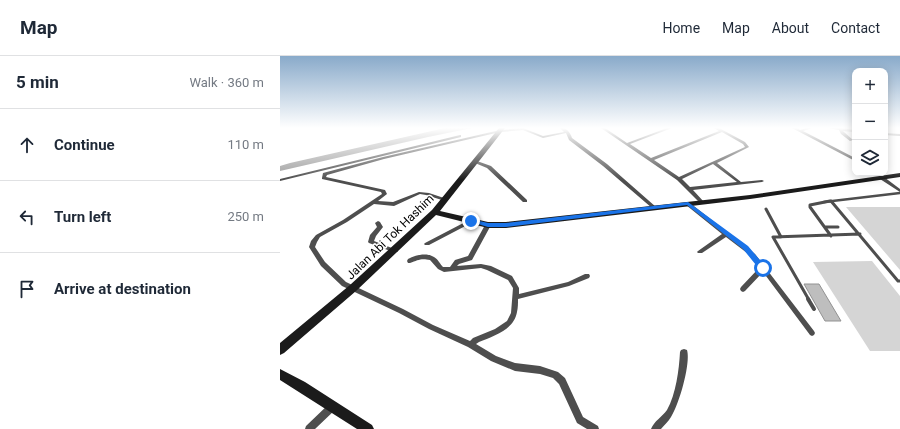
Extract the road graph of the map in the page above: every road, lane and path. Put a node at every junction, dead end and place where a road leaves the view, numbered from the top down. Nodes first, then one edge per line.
1 (416, 145) edge
2 (434, 145) edge
3 (488, 145) edge
4 (579, 145) edge
5 (630, 145) edge
6 (687, 145) edge
7 (746, 145) edge
8 (827, 145) edge
9 (852, 158) edge
10 (651, 160) junction
11 (476, 162) junction
12 (714, 163) junction
13 (900, 175) edge
14 (883, 176) edge
15 (888, 176) edge
16 (280, 180) edge
17 (679, 180) junction
18 (762, 181) dead end
19 (739, 182) junction
20 (688, 189) junction
21 (900, 192) edge
22 (445, 200) junction
23 (525, 201) dead end
24 (831, 201) junction
25 (374, 202) junction
26 (702, 202) junction
27 (688, 204) junction
28 (654, 207) junction
29 (766, 209) dead end
30 (435, 212) junction
31 (471, 221) junction
32 (378, 223) dead end
33 (488, 225) junction
34 (825, 227) junction
35 (838, 227) dead end
36 (726, 234) junction
37 (860, 234) junction
38 (781, 236) junction
39 (831, 236) junction
40 (427, 244) dead end
41 (395, 251) junction
42 (700, 252) dead end
43 (410, 261) dead end
44 (763, 268) junction
45 (452, 269) junction
46 (587, 276) dead end
47 (899, 282) edge
48 (354, 288) junction
49 (743, 289) dead end
50 (516, 297) junction
51 (814, 309) dead end
52 (812, 333) dead end
53 (472, 345) junction
54 (280, 350) edge
55 (684, 352) dead end
56 (280, 374) edge
57 (333, 406) junction
58 (309, 429) edge
59 (368, 429) edge
60 (594, 429) edge
61 (655, 429) edge

1 - 16 street
2 - 25 street
3 - 11 street, Jalan Abi Tok Hashim
4 - 28 street
5 - 10 street
6 - 10 street
7 - 12 street
8 - 9 street
10 - 17 street
11 - 22 street, Jalan Abi Tok Hashim
11 - 23 street
12 - 17 street
12 - 19 street
13 - 15 street
14 - 21 street
14 - 26 street
17 - 20 street
18 - 19 street
19 - 20 street
20 - 26 street
21 - 24 lane
22 - 25 street
22 - 30 street, Jalan Abi Tok Hashim
24 - 34 lane
24 - 37 lane
25 - 48 street
26 - 27 street
27 - 28 street
27 - 36 street
28 - 33 street
29 - 38 lane
30 - 31 street
30 - 41 street, Jalan Abi Tok Hashim
31 - 33 street
31 - 40 street
32 - 41 street
33 - 45 street
34 - 35 lane
34 - 39 lane
36 - 42 street
36 - 44 street
37 - 39 lane
37 - 47 lane
38 - 39 lane
38 - 51 lane
41 - 48 street, Jalan Abi Tok Hashim
43 - 45 street
44 - 49 street
44 - 52 street
45 - 50 street
46 - 50 street
48 - 53 street
48 - 54 street, Jalan Abi Tok Hashim
50 - 53 street
53 - 60 street
55 - 61 street
56 - 57 street
57 - 58 street
57 - 59 street

